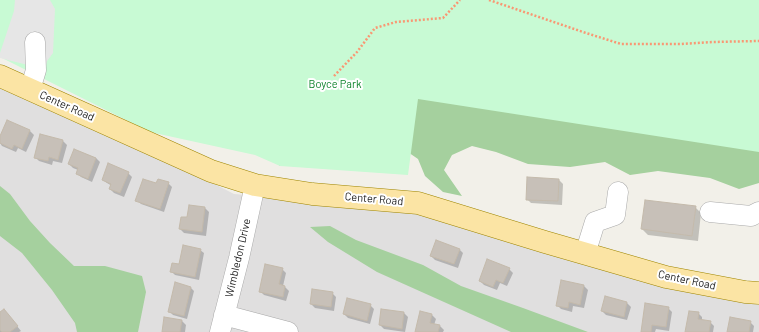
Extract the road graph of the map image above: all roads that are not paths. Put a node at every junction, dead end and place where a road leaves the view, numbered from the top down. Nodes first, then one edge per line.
1 (35, 42) dead end
2 (0, 76) edge
3 (30, 90) junction
4 (255, 185) junction
5 (618, 192) dead end
6 (710, 212) dead end
7 (759, 212) edge
8 (585, 254) junction
9 (759, 293) edge
10 (222, 324) edge
11 (288, 332) edge

1 - 3 street
2 - 3 main road, Center Road
3 - 4 main road, Center Road
4 - 8 main road, Center Road
4 - 10 street, Wimbledon Drive
5 - 8 street
6 - 7 street
8 - 9 main road, Center Road
10 - 11 street

